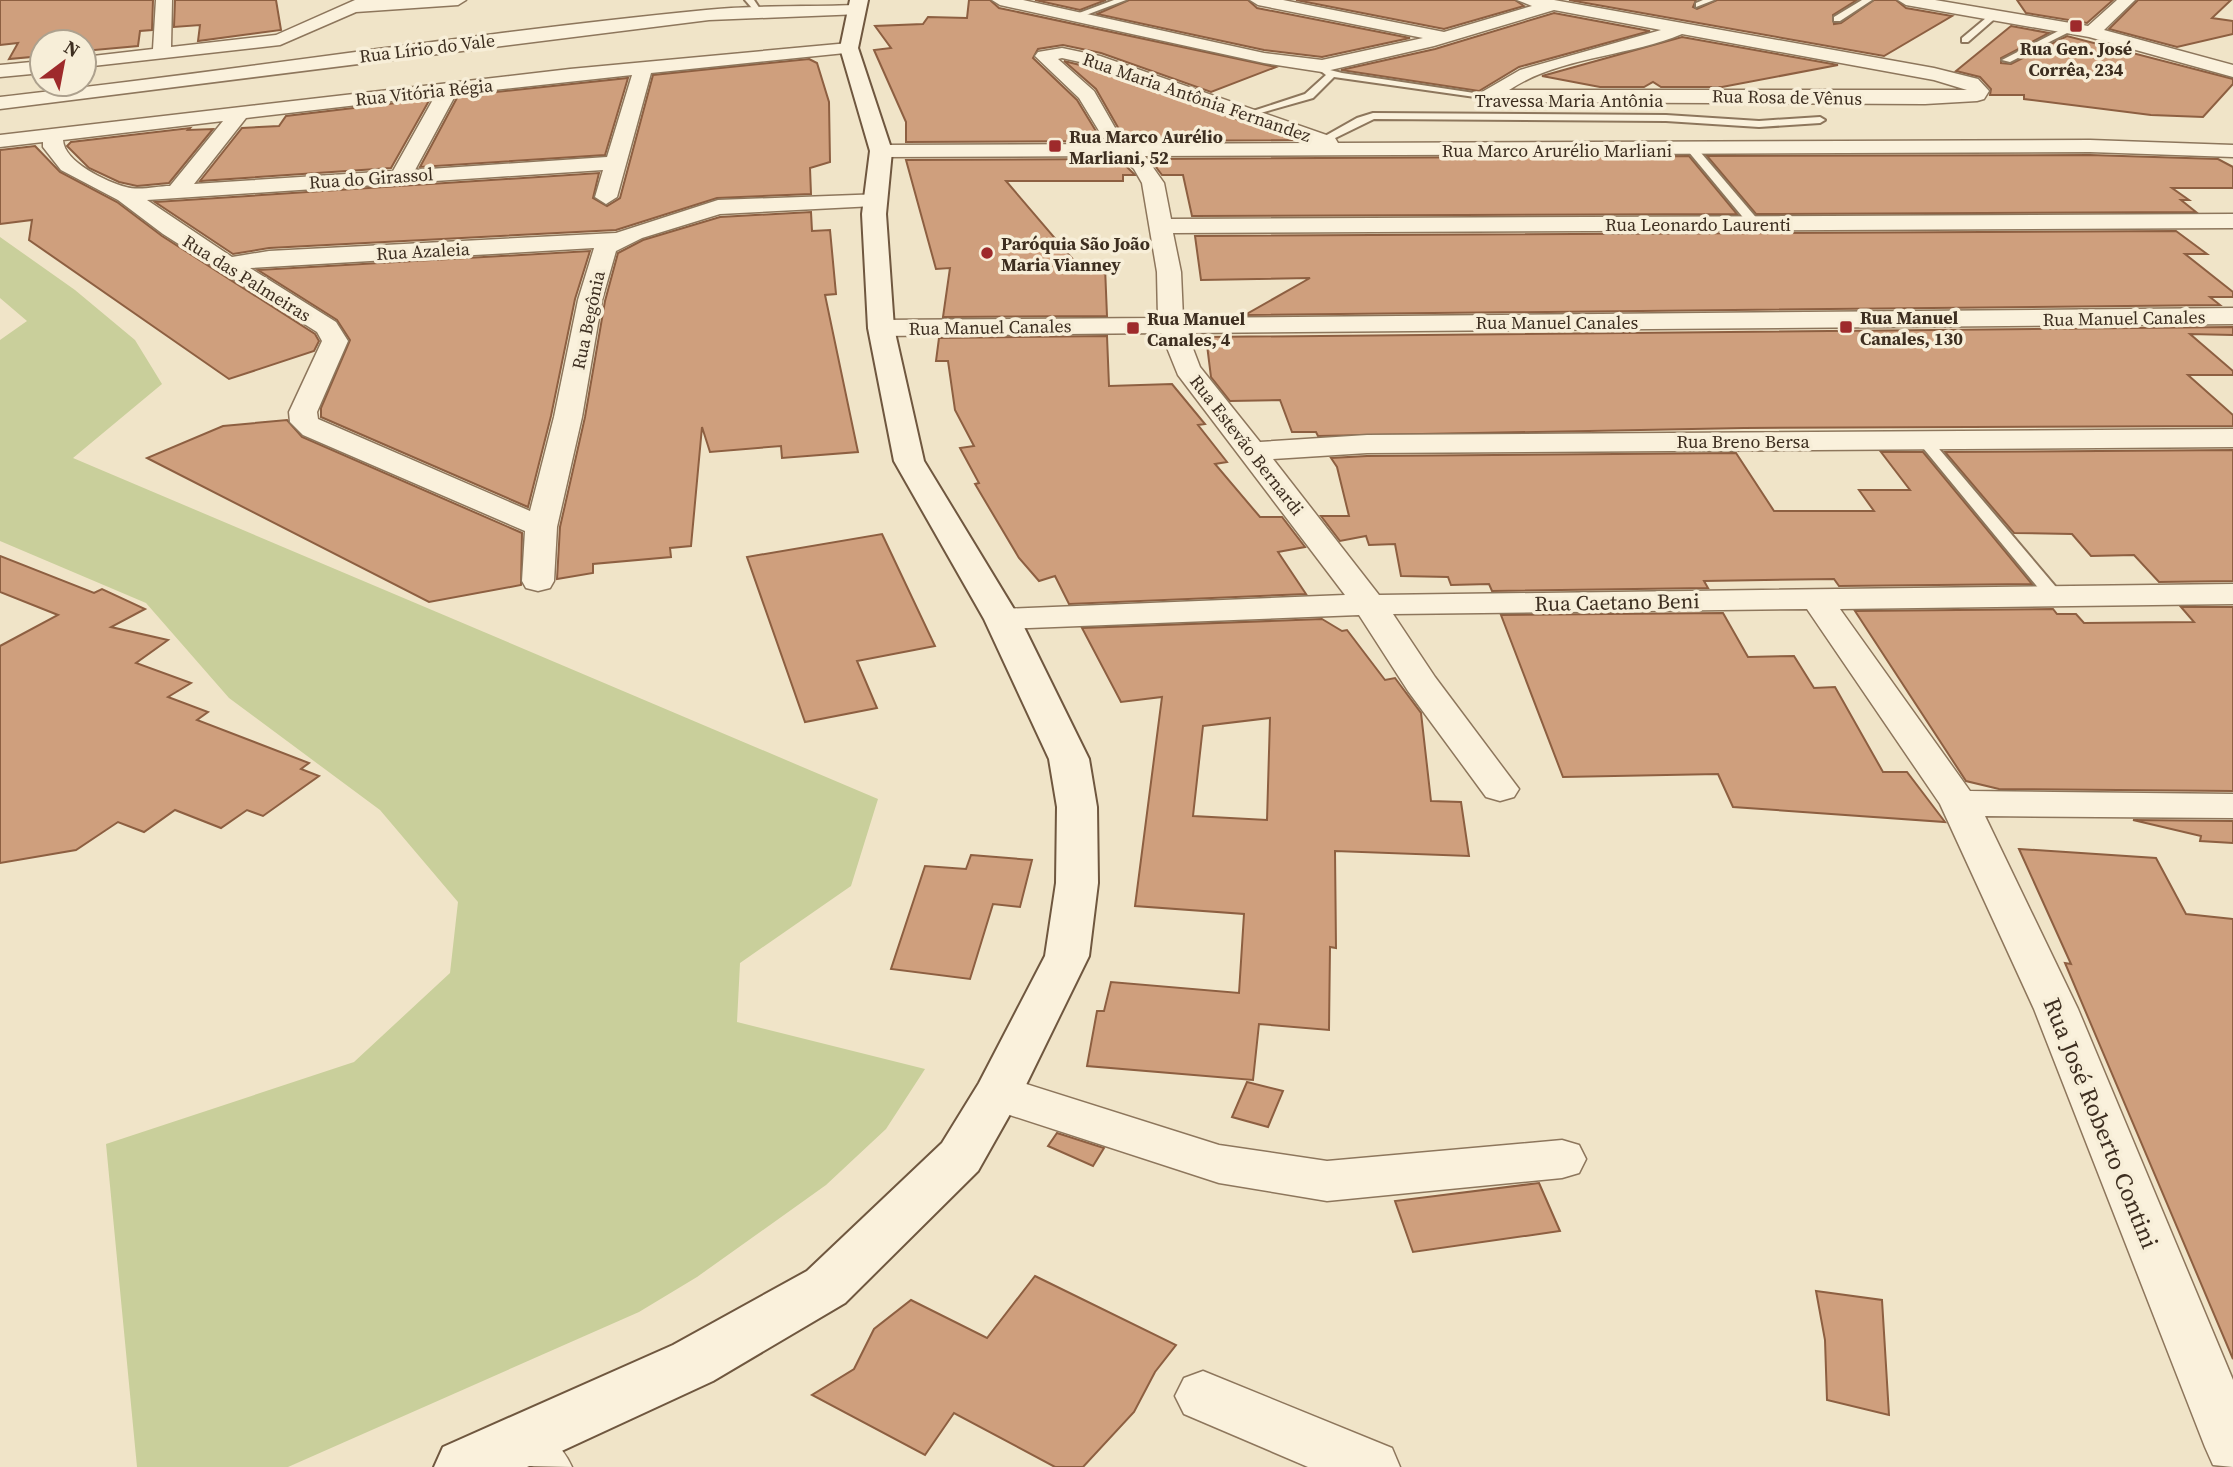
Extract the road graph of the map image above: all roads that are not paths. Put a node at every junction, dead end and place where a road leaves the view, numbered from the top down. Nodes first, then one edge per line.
1 (164, 0) edge
2 (458, 0) edge
3 (1000, 0) edge
4 (1122, 0) edge
5 (1258, 0) edge
6 (1525, 0) edge
7 (1710, 0) edge
8 (1868, 0) edge
9 (1906, 0) edge
10 (2127, 0) edge
11 (359, 2) edge
12 (1554, 5) junction
13 (1699, 5) dead end
14 (755, 6) edge
15 (1995, 15) junction
16 (1075, 16) junction
17 (854, 19) edge
18 (1838, 19) dead end
19 (1681, 28) junction
20 (2070, 28) junction
21 (2092, 32) junction
22 (1444, 37) junction
23 (1965, 40) dead end
24 (1807, 51) junction
25 (1054, 52) joint
26 (162, 54) junction
27 (2007, 60) dead end
28 (98, 61) edge
29 (1784, 66) dead end
30 (28, 68) edge
31 (643, 68) junction
32 (1325, 70) junction
33 (0, 71) edge
34 (2233, 71) edge
35 (1764, 77) dead end
36 (449, 89) junction
37 (1489, 96) junction
38 (1719, 96) junction
39 (0, 103) edge
40 (240, 113) junction
41 (1254, 114) junction
42 (1820, 120) dead end
43 (53, 136) junction
44 (0, 141) edge
45 (1330, 145) junction
46 (1692, 149) junction
47 (881, 151) junction
48 (1127, 151) junction
49 (2232, 151) edge
50 (615, 163) junction
51 (401, 176) junction
52 (178, 190) junction
53 (126, 195) junction
54 (607, 197) dead end
55 (874, 199) junction
56 (2233, 221) edge
57 (1755, 224) junction
58 (1162, 226) junction
59 (618, 240) junction
60 (228, 265) junction
61 (2233, 316) edge
62 (1171, 325) junction
63 (881, 328) junction
64 (2233, 438) edge
65 (1924, 440) junction
66 (1254, 451) junction
67 (541, 527) junction
68 (538, 581) dead end
69 (2233, 594) edge
70 (2055, 597) junction
71 (1818, 601) junction
72 (1371, 607) junction
73 (1002, 619) junction
74 (1500, 789) dead end
75 (1959, 803) junction
76 (2233, 806) edge
77 (998, 1093) junction
78 (1562, 1159) dead end
79 (1203, 1396) dead end
80 (2233, 1447) edge
81 (507, 1460) edge
82 (1372, 1467) edge

1 - 26 street
2 - 11 street
3 - 16 street
4 - 16 lane
5 - 22 street
6 - 12 street, Rua Rosa de Vênus
7 - 13 lane
8 - 18 lane
9 - 15 street
10 - 21 street
11 - 26 street
12 - 19 street, Rua Rosa de Vênus
12 - 22 street
14 - 17 street, Rua Lírio do Vale
14 - 39 street, Rua Lírio do Vale
15 - 20 street
15 - 23 lane
16 - 32 street
17 - 31 street, Rua Vitória Régia
17 - 47 street
19 - 24 street, Rua Rosa de Vênus
19 - 37 street
20 - 21 street
20 - 27 lane
21 - 34 street
22 - 32 street
24 - 29 street
24 - 38 street, Rua Rosa de Vênus
25 - 41 street, Rua Maria Antônia Fernandez
25 - 48 street, Rua Estevão Bernardi
26 - 28 street
30 - 33 street
31 - 36 street, Rua Vitória Régia
31 - 50 street
32 - 37 lane
32 - 41 lane
35 - 38 street
36 - 40 street, Rua Vitória Régia
36 - 51 street
37 - 38 street, Rua Rosa de Vênus
40 - 43 street, Rua Vitória Régia
40 - 52 street
41 - 45 street, Rua Maria Antônia Fernandez
42 - 45 lane, Travessa Maria Antônia
43 - 44 street, Rua Vitória Régia
43 - 53 street, Rua das Palmeiras
45 - 46 street, Rua Marco Arurélio Marliani
45 - 48 street, Rua Marco Arurélio Marliani
46 - 49 street, Rua Marco Arurélio Marliani
46 - 57 lane
47 - 48 street, Rua Marco Arurélio Marliani
47 - 55 street
48 - 58 street, Rua Estevão Bernardi
50 - 51 street, Rua do Girassol
50 - 54 street
51 - 52 street, Rua do Girassol
52 - 53 street, Rua do Girassol
53 - 60 street, Rua das Palmeiras
55 - 59 street
55 - 63 street
56 - 57 street, Rua Leonardo Laurenti
57 - 58 street, Rua Leonardo Laurenti
58 - 62 street, Rua Estevão Bernardi
59 - 60 street, Rua Azaleia
59 - 67 street, Rua Begônia
60 - 67 street, Rua das Palmeiras
61 - 62 street, Rua Manuel Canales
62 - 63 street, Rua Manuel Canales
62 - 66 street, Rua Estevão Bernardi
63 - 73 street
64 - 65 street, Rua Breno Bersa
65 - 66 street, Rua Breno Bersa
65 - 70 lane
66 - 72 street, Rua Estevão Bernardi
67 - 68 street, Rua Begônia
69 - 70 street, Rua Caetano Beni
70 - 71 street, Rua Caetano Beni
71 - 72 street, Rua Caetano Beni
71 - 75 street
72 - 73 street, Rua Caetano Beni
72 - 74 street, Rua Estevão Bernardi
73 - 77 street
75 - 76 street
75 - 80 street, Rua José Roberto Contini
77 - 78 street
77 - 81 street
79 - 82 street

